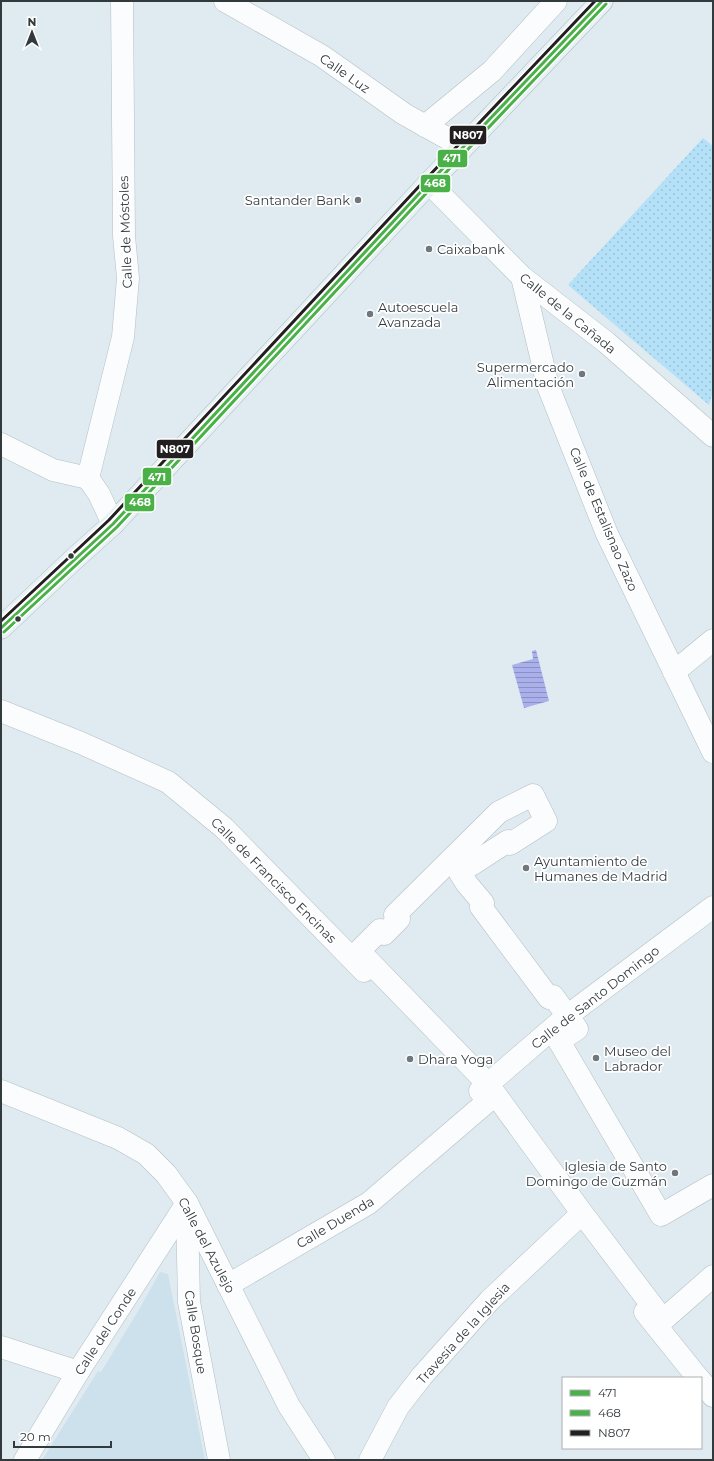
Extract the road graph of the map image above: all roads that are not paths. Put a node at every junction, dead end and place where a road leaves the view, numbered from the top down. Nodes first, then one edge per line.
1 (122, 1) edge
2 (224, 1) edge
3 (556, 1) edge
4 (602, 1) edge
5 (425, 126) junction
6 (463, 147) junction
7 (429, 183) junction
8 (522, 277) junction
9 (713, 436) edge
10 (1, 444) edge
11 (88, 478) junction
12 (113, 524) junction
13 (1, 628) edge
14 (713, 640) edge
15 (674, 672) junction
16 (1, 711) edge
17 (713, 752) edge
18 (713, 907) edge
19 (567, 1016) junction
20 (1, 1091) edge
21 (484, 1096) junction
22 (713, 1185) edge
23 (187, 1203) junction
24 (575, 1220) junction
25 (713, 1278) edge
26 (228, 1285) junction
27 (656, 1327) junction
28 (1, 1347) edge
29 (78, 1372) junction
30 (697, 1377) edge
31 (702, 1382) edge
32 (713, 1396) edge
33 (25, 1460) edge
34 (219, 1460) edge
35 (324, 1460) edge
36 (370, 1460) edge

1 - 11 street, Calle de Móstoles
2 - 5 street, Calle Luz
3 - 5 street
4 - 6 main road
5 - 6 street, Calle Luz
6 - 7 main road
7 - 8 street, Calle de la Cañada
7 - 12 main road
8 - 9 street, Calle de la Cañada
8 - 15 street, Calle de Estalisnao Zazo
10 - 11 street
11 - 12 street
12 - 13 main road
14 - 15 street
15 - 17 street, Calle de Estalisnao Zazo
16 - 21 street, Calle de Francisco Encinas
18 - 19 street, Calle de Santo Domingo
19 - 21 street, Calle de Santo Domingo
19 - 22 street
19 - 25 street
20 - 23 street, Calle del Azulejo
21 - 24 street, Calle de Francisco Encinas
21 - 26 street, Calle Duenda
23 - 26 street, Calle del Azulejo
23 - 29 street, Calle del Conde
23 - 34 street, Calle Bosque
24 - 27 street, Calle de Francisco Encinas
24 - 36 street, Travesía de la Iglesia
25 - 27 street
26 - 35 street, Calle del Azulejo
27 - 30 street, Calle de Francisco Encinas
28 - 29 street
29 - 33 street, Calle del Conde
31 - 32 street

